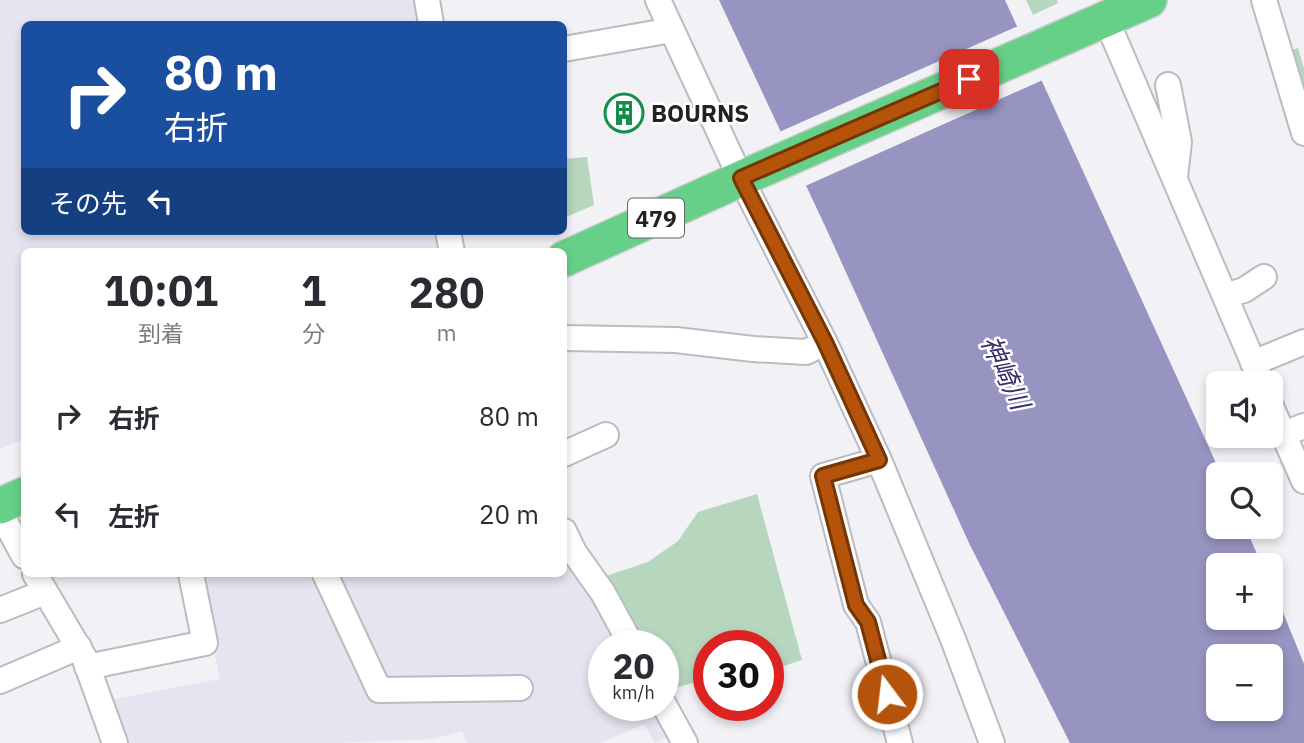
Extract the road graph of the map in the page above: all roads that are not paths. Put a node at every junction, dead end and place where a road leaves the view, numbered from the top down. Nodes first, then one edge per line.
1 (659, 0) edge
2 (1264, 0) edge
3 (1117, 14) edge
4 (672, 30) junction
5 (567, 48) edge
6 (1168, 85) dead end
7 (1304, 133) edge
8 (744, 177) junction
9 (1175, 177) junction
10 (567, 258) edge
11 (1264, 277) dead end
12 (1225, 296) junction
13 (567, 338) edge
14 (825, 342) junction
15 (1304, 342) edge
16 (1256, 371) edge
17 (1260, 371) edge
18 (1294, 430) edge
19 (606, 435) dead end
20 (567, 453) edge
21 (879, 460) junction
22 (1304, 481) edge
23 (21, 496) edge
24 (0, 506) edge
25 (0, 512) edge
26 (567, 537) edge
27 (21, 550) edge
28 (192, 577) edge
29 (326, 577) edge
30 (40, 583) edge
31 (0, 610) edge
32 (623, 630) edge
33 (83, 657) junction
34 (0, 681) edge
35 (520, 688) dead end
36 (673, 721) edge
37 (115, 743) edge
38 (685, 743) edge
39 (900, 743) edge
40 (992, 743) edge

1 - 4 street
2 - 7 street
3 - 8 highway, 479
3 - 9 street
4 - 5 street
4 - 8 street
6 - 9 street
8 - 10 highway, 479
8 - 14 street
9 - 12 street
11 - 12 street
12 - 16 street
13 - 14 street
14 - 21 street
15 - 17 street
18 - 22 street
19 - 20 street
21 - 39 street
21 - 40 street
23 - 24 highway
25 - 27 street
26 - 32 street
28 - 33 street
29 - 35 street
30 - 31 street
30 - 33 street
33 - 34 street
33 - 37 street
36 - 38 street

